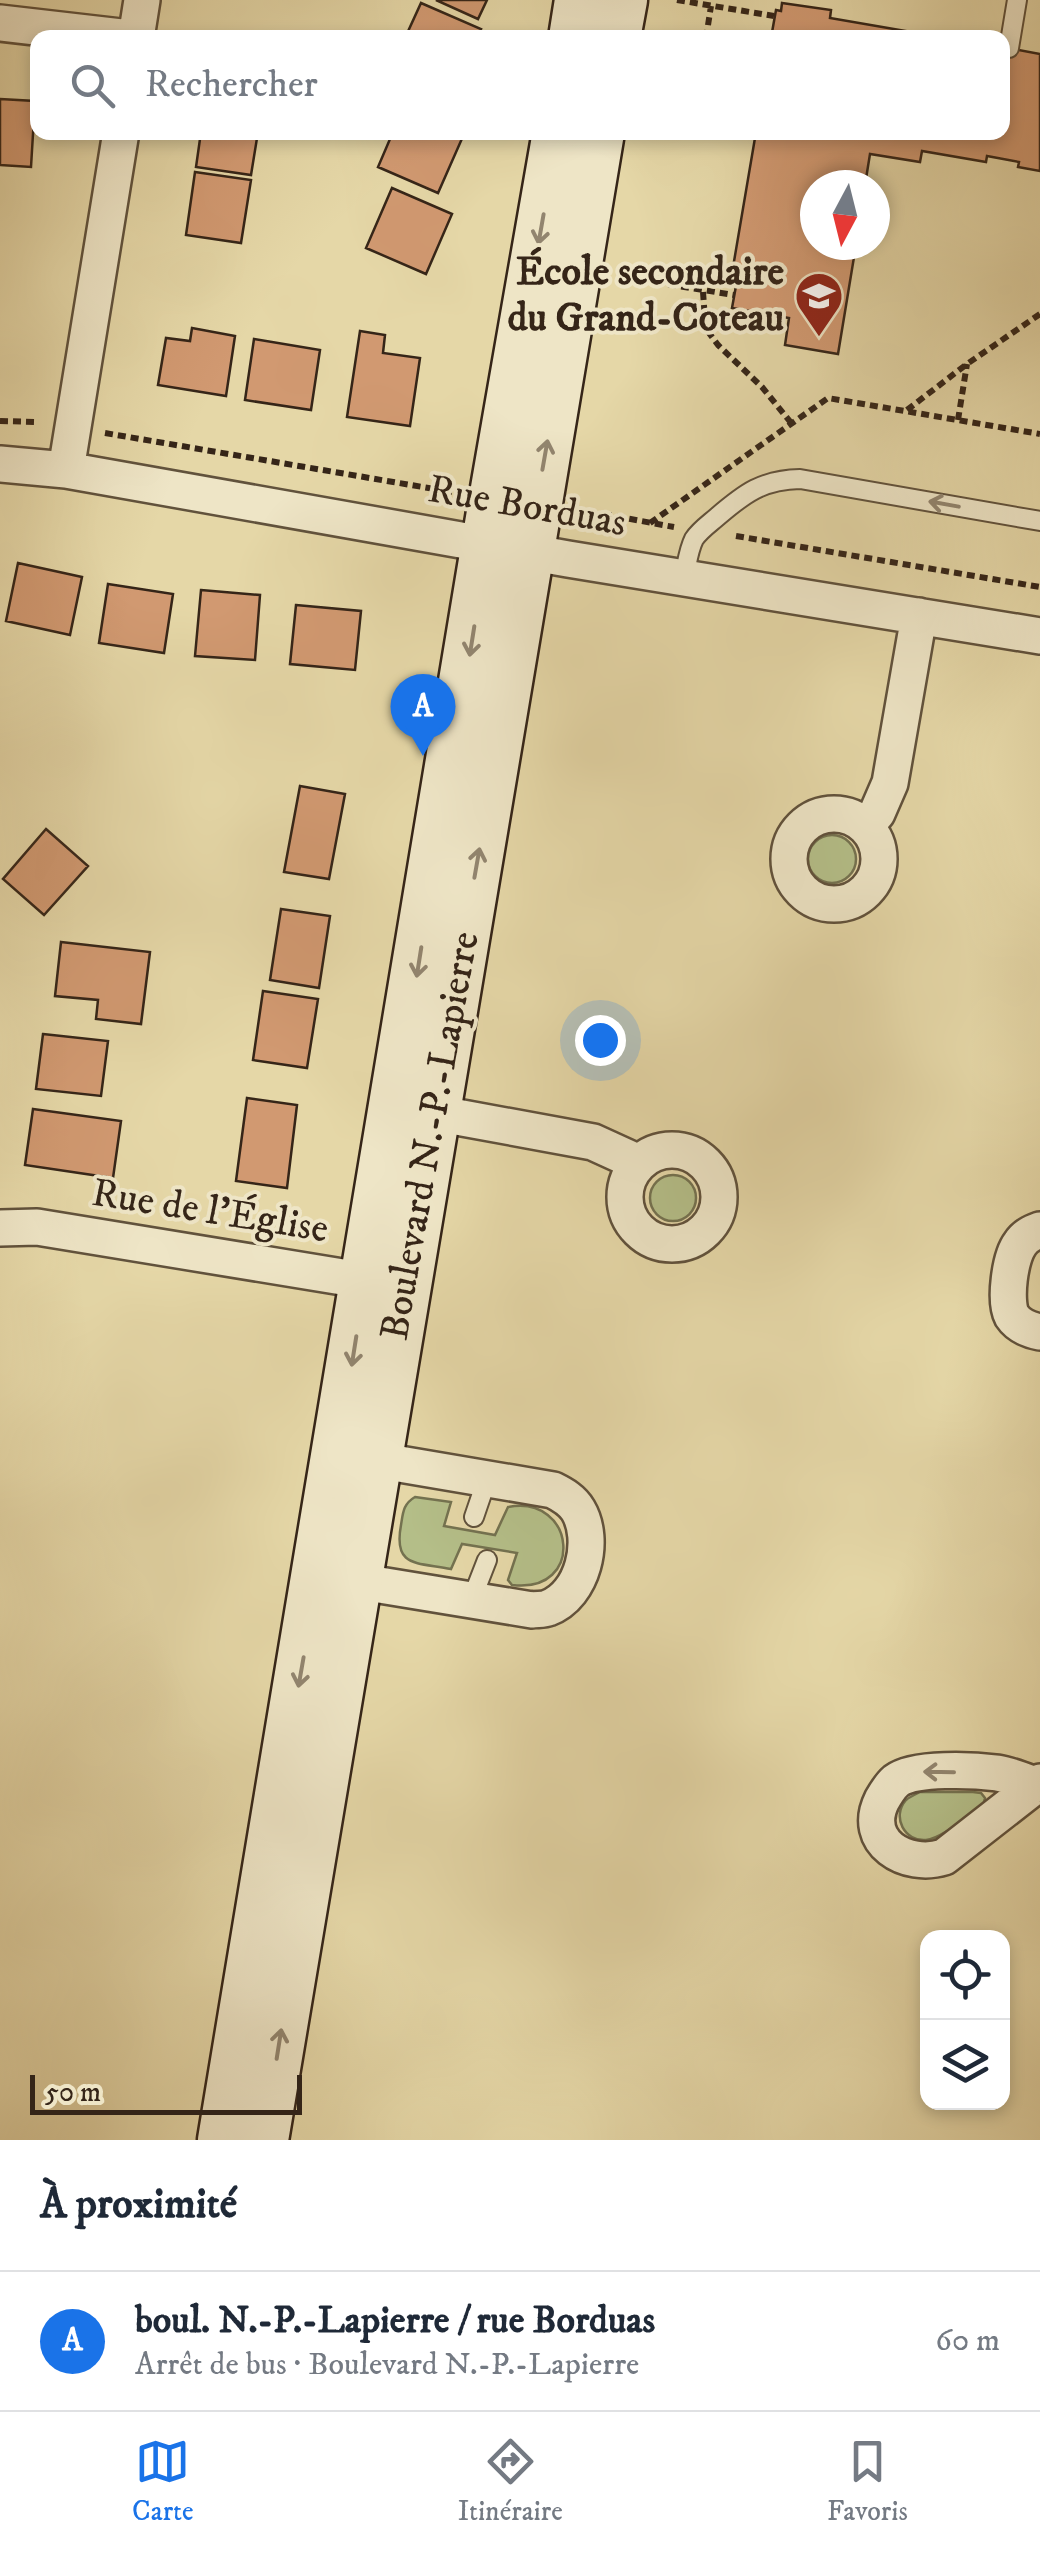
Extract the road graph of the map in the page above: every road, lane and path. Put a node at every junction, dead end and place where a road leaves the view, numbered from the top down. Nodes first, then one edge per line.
1 (142, 0) edge
2 (580, 0) edge
3 (622, 0) edge
4 (678, 0) edge
5 (1017, 0) edge
6 (711, 6) junction
7 (774, 16) dead end
8 (0, 23) edge
9 (62, 30) edge
10 (135, 30) edge
11 (575, 30) edge
12 (616, 30) edge
13 (707, 30) edge
14 (1010, 42) edge
15 (120, 140) edge
16 (557, 140) edge
17 (598, 140) edge
18 (604, 273) dead end
19 (703, 292) junction
20 (734, 295) dead end
21 (1040, 314) edge
22 (967, 364) junction
23 (906, 411) junction
24 (958, 420) junction
25 (0, 421) edge
26 (38, 422) dead end
27 (792, 424) junction
28 (106, 433) dead end
29 (1040, 434) edge
30 (0, 464) edge
31 (66, 470) junction
32 (456, 494) dead end
33 (580, 514) dead end
34 (1040, 521) edge
35 (759, 540) dead end
36 (508, 548) junction
37 (684, 578) junction
38 (1040, 587) edge
39 (919, 616) junction
40 (1040, 636) edge
41 (866, 826) dead end
42 (435, 1113) junction
43 (639, 1163) dead end
44 (0, 1228) edge
45 (1040, 1230) edge
46 (386, 1284) junction
47 (1040, 1332) edge
48 (376, 1460) junction
49 (487, 1479) junction
50 (474, 1517) dead end
51 (487, 1560) dead end
52 (337, 1578) junction
53 (471, 1600) junction
54 (242, 2139) edge

1 - 10 street
2 - 11 street
3 - 12 street
4 - 6 path
5 - 14 lane
6 - 7 path
6 - 13 path
8 - 9 street
15 - 31 street
16 -> 36 street, Boulevard N.-P.-Lapierre
36 -> 17 street, Boulevard N.-P.-Lapierre
18 - 19 path
19 - 20 path
19 - 27 path
21 - 22 path
22 - 23 path
22 - 24 path
23 - 24 path
23 - 27 path
24 - 29 path
25 - 26 path
27 - 33 path, Rue Borduas
28 - 32 path, Rue Borduas
30 - 31 street, Rue Borduas
31 - 36 street, Rue Borduas
34 -> 37 lane
35 - 38 path
36 - 37 street, Rue Borduas
42 -> 36 street, Boulevard N.-P.-Lapierre
36 -> 46 street, Boulevard N.-P.-Lapierre
37 - 39 street, Rue Borduas
39 - 40 street, Rue Borduas
39 - 41 street
42 - 43 street
42 - 46 street, Boulevard N.-P.-Lapierre
44 - 46 street, Rue de l'Église
45 - 47 street
46 - 48 street, Boulevard N.-P.-Lapierre
46 -> 52 street, Boulevard N.-P.-Lapierre
48 - 49 street
48 - 52 street, Boulevard N.-P.-Lapierre
49 - 50 lane
49 - 53 street
51 - 53 lane
52 - 53 street
52 - 54 street, Boulevard N.-P.-Lapierre

